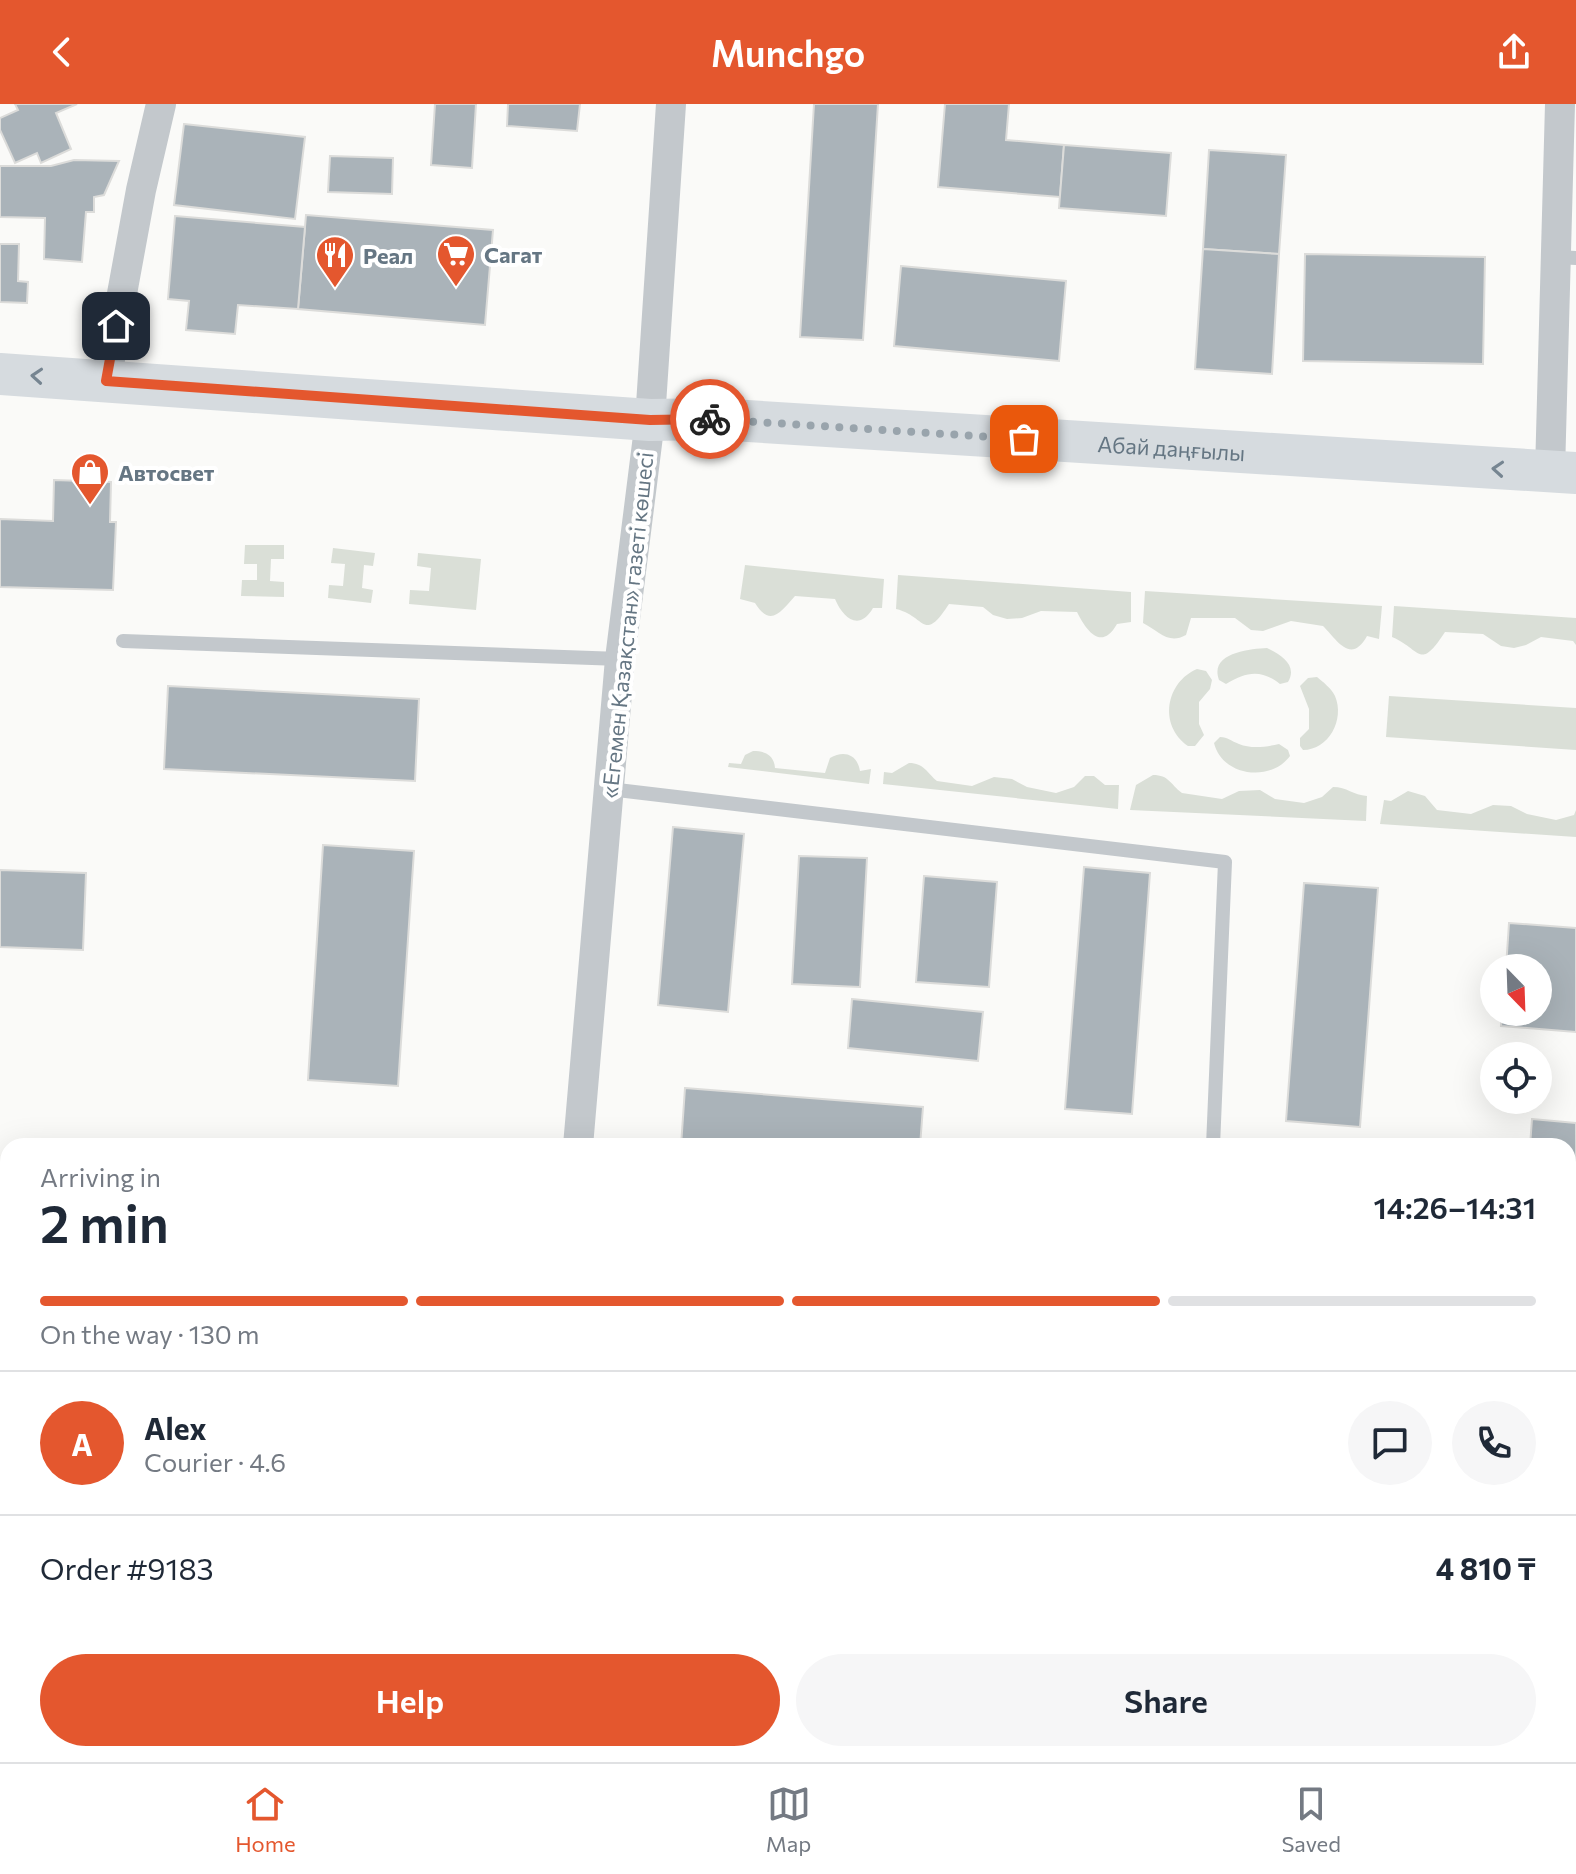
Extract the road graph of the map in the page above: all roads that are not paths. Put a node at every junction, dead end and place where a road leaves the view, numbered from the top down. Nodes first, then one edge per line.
1 (161, 104) edge
2 (671, 104) edge
3 (1560, 104) edge
4 (1566, 257) edge
5 (0, 374) edge
6 (106, 381) junction
7 (650, 420) junction
8 (1563, 473) edge
9 (123, 641) dead end
10 (620, 659) junction
11 (609, 789) junction
12 (579, 1138) edge
13 (1213, 1138) edge

1 - 6 street
2 - 7 street, «Егемен Қазақстан» газеті көшесі
3 - 4 street
4 - 8 street
6 -> 5 street, Абай даңғылы
6 - 7 street, Абай даңғылы
8 -> 7 street, Абай даңғылы
7 - 10 street, «Егемен Қазақстан» газеті көшесі
9 - 10 lane
10 - 11 street, «Егемен Қазақстан» газеті көшесі
11 - 12 street, «Егемен Қазақстан» газеті көшесі
11 - 13 lane

